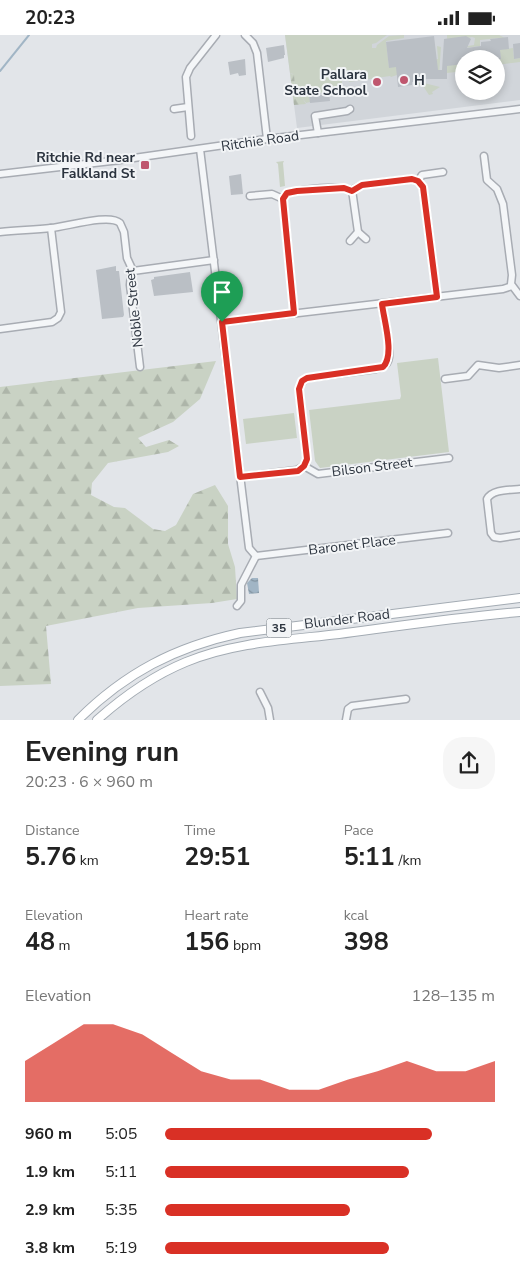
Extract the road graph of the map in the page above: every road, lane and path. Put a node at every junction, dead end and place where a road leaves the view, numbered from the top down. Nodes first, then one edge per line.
1 (216, 35) edge
2 (245, 35) edge
3 (188, 107) junction
4 (174, 109) dead end
5 (350, 109) dead end
6 (520, 109) edge
7 (318, 133) junction
8 (191, 136) dead end
9 (267, 139) junction
10 (200, 149) junction
11 (484, 156) dead end
12 (443, 172) dead end
13 (0, 174) edge
14 (418, 181) junction
15 (352, 191) junction
16 (250, 196) dead end
17 (283, 199) junction
18 (51, 228) junction
19 (0, 232) edge
20 (358, 232) junction
21 (366, 239) dead end
22 (350, 241) dead end
23 (214, 260) junction
24 (133, 271) junction
25 (512, 286) junction
26 (520, 296) edge
27 (437, 297) junction
28 (382, 304) junction
29 (294, 313) junction
30 (222, 322) junction
31 (0, 329) edge
32 (520, 365) edge
33 (140, 367) dead end
34 (445, 379) dead end
35 (449, 458) dead end
36 (304, 466) junction
37 (240, 477) junction
38 (520, 489) edge
39 (448, 533) dead end
40 (520, 535) edge
41 (256, 556) junction
42 (520, 598) edge
43 (237, 606) dead end
44 (520, 612) edge
45 (260, 692) dead end
46 (406, 699) dead end
47 (78, 720) edge
48 (97, 720) edge
49 (270, 720) edge
50 (346, 720) edge

1 - 3 street
2 - 9 street
3 - 4 street
3 - 8 street
5 - 7 street
6 - 7 street, Ritchie Road
7 - 9 street, Ritchie Road
9 - 10 street, Ritchie Road
10 - 13 street, Ritchie Road
10 - 23 street
11 - 25 street
12 - 14 street
14 - 15 street
14 - 27 street
15 - 17 street
15 - 20 street
16 - 17 street
17 - 29 street
18 - 19 street, Noble Street
18 - 24 street, Noble Street
18 - 31 street
20 - 21 street
20 - 22 street
23 - 24 street
23 - 30 street
24 - 33 street, Noble Street
25 - 26 street
25 - 27 street
27 - 28 street
28 - 29 street
28 - 36 street
29 - 30 street
30 - 37 street
32 - 34 street
35 - 36 street, Bilson Street
36 - 37 street
37 - 41 street
38 - 40 street
39 - 41 street, Baronet Place
41 - 43 street
42 - 47 main road, Blunder Road / 35
44 - 48 main road, Blunder Road / 35
45 - 49 street
46 - 50 street

